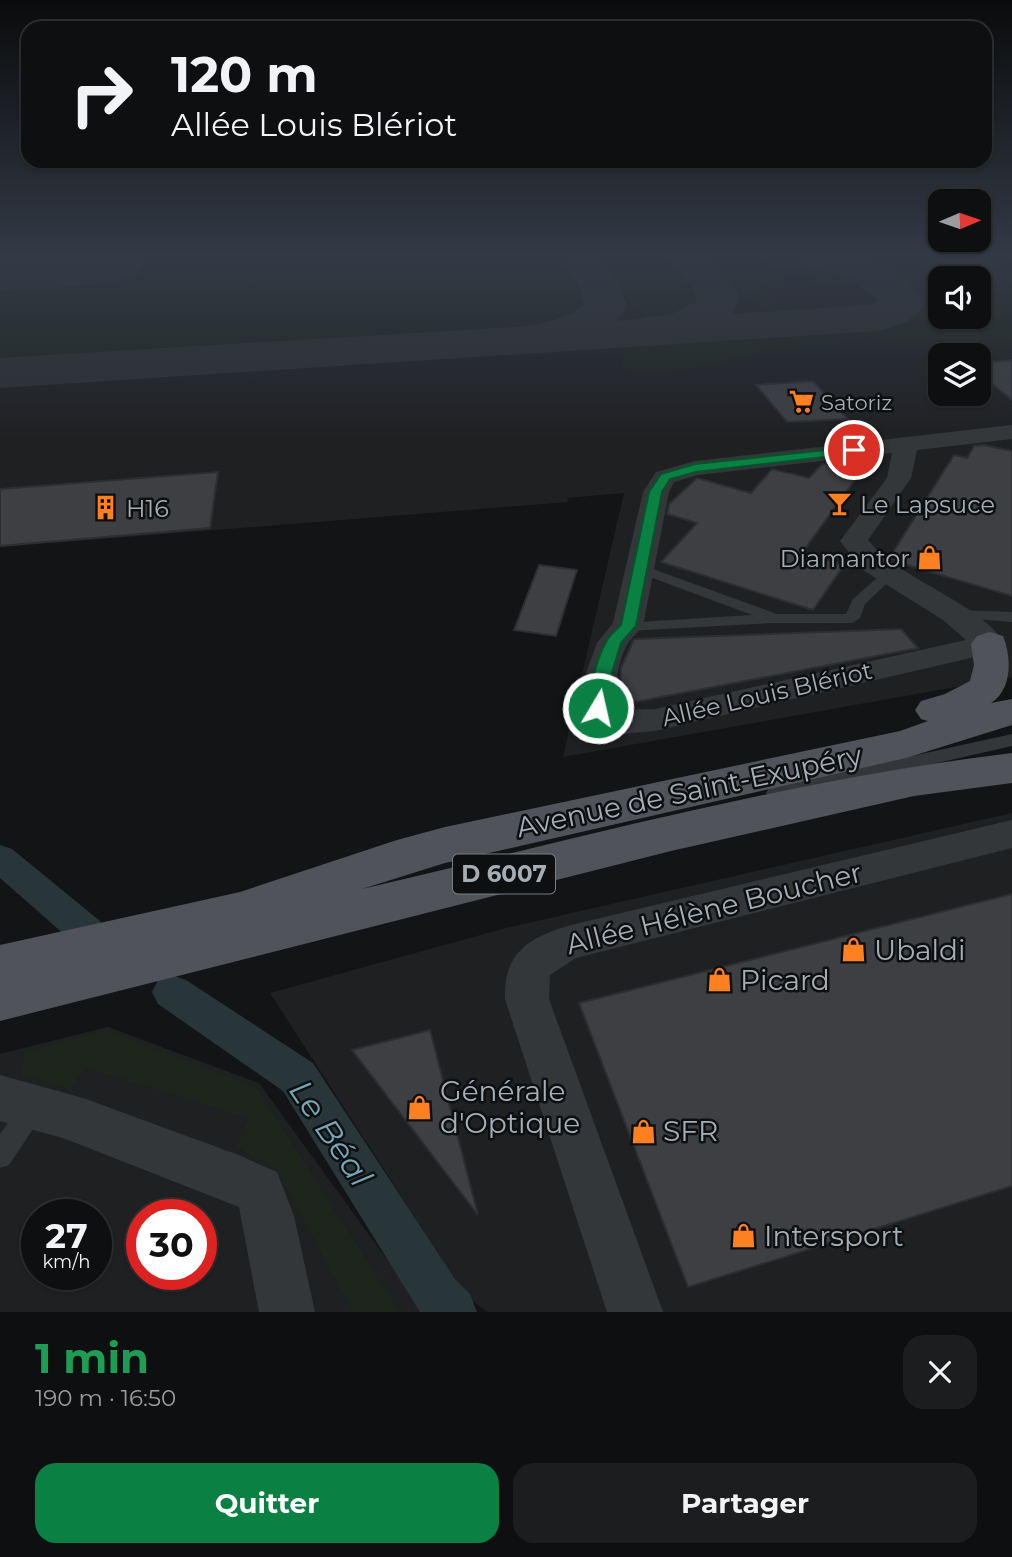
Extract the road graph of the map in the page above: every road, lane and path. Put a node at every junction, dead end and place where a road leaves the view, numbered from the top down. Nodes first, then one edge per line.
1 (1012, 432) edge
2 (906, 445) junction
3 (639, 568) junction
4 (890, 574) junction
5 (775, 619) junction
6 (628, 626) junction
7 (1005, 639) edge
8 (1012, 712) edge
9 (1012, 740) edge
10 (1000, 756) edge
11 (820, 762) junction
12 (1012, 785) edge
13 (757, 795) junction
14 (1012, 834) edge
15 (0, 967) edge
16 (0, 983) edge
17 (0, 998) edge
18 (18, 1101) edge
19 (0, 1156) edge
20 (287, 1312) edge
21 (635, 1312) edge

1 - 2 street, Allée Louis Blériot
2 - 3 street, Allée Louis Blériot
2 - 4 street
3 - 5 lane
3 - 6 street, Allée Louis Blériot
4 - 5 lane
4 - 7 street
5 - 6 lane
6 - 7 street, Allée Louis Blériot
7 - 13 main road
8 - 11 main road, Avenue de Saint-Exupéry / D 6007
9 - 10 lane
10 - 11 lane
10 - 13 main road, Avenue de Saint-Exupéry / D 6007
10 - 16 lane
11 - 13 main road, Avenue de Saint-Exupéry / D 6007
12 - 13 main road
13 - 15 main road, Avenue de Saint-Exupéry / D 6007
13 - 17 main road, Avenue de Saint-Exupéry / D 6007
14 - 21 street, Allée Hélène Boucher
18 - 19 lane
18 - 20 street

